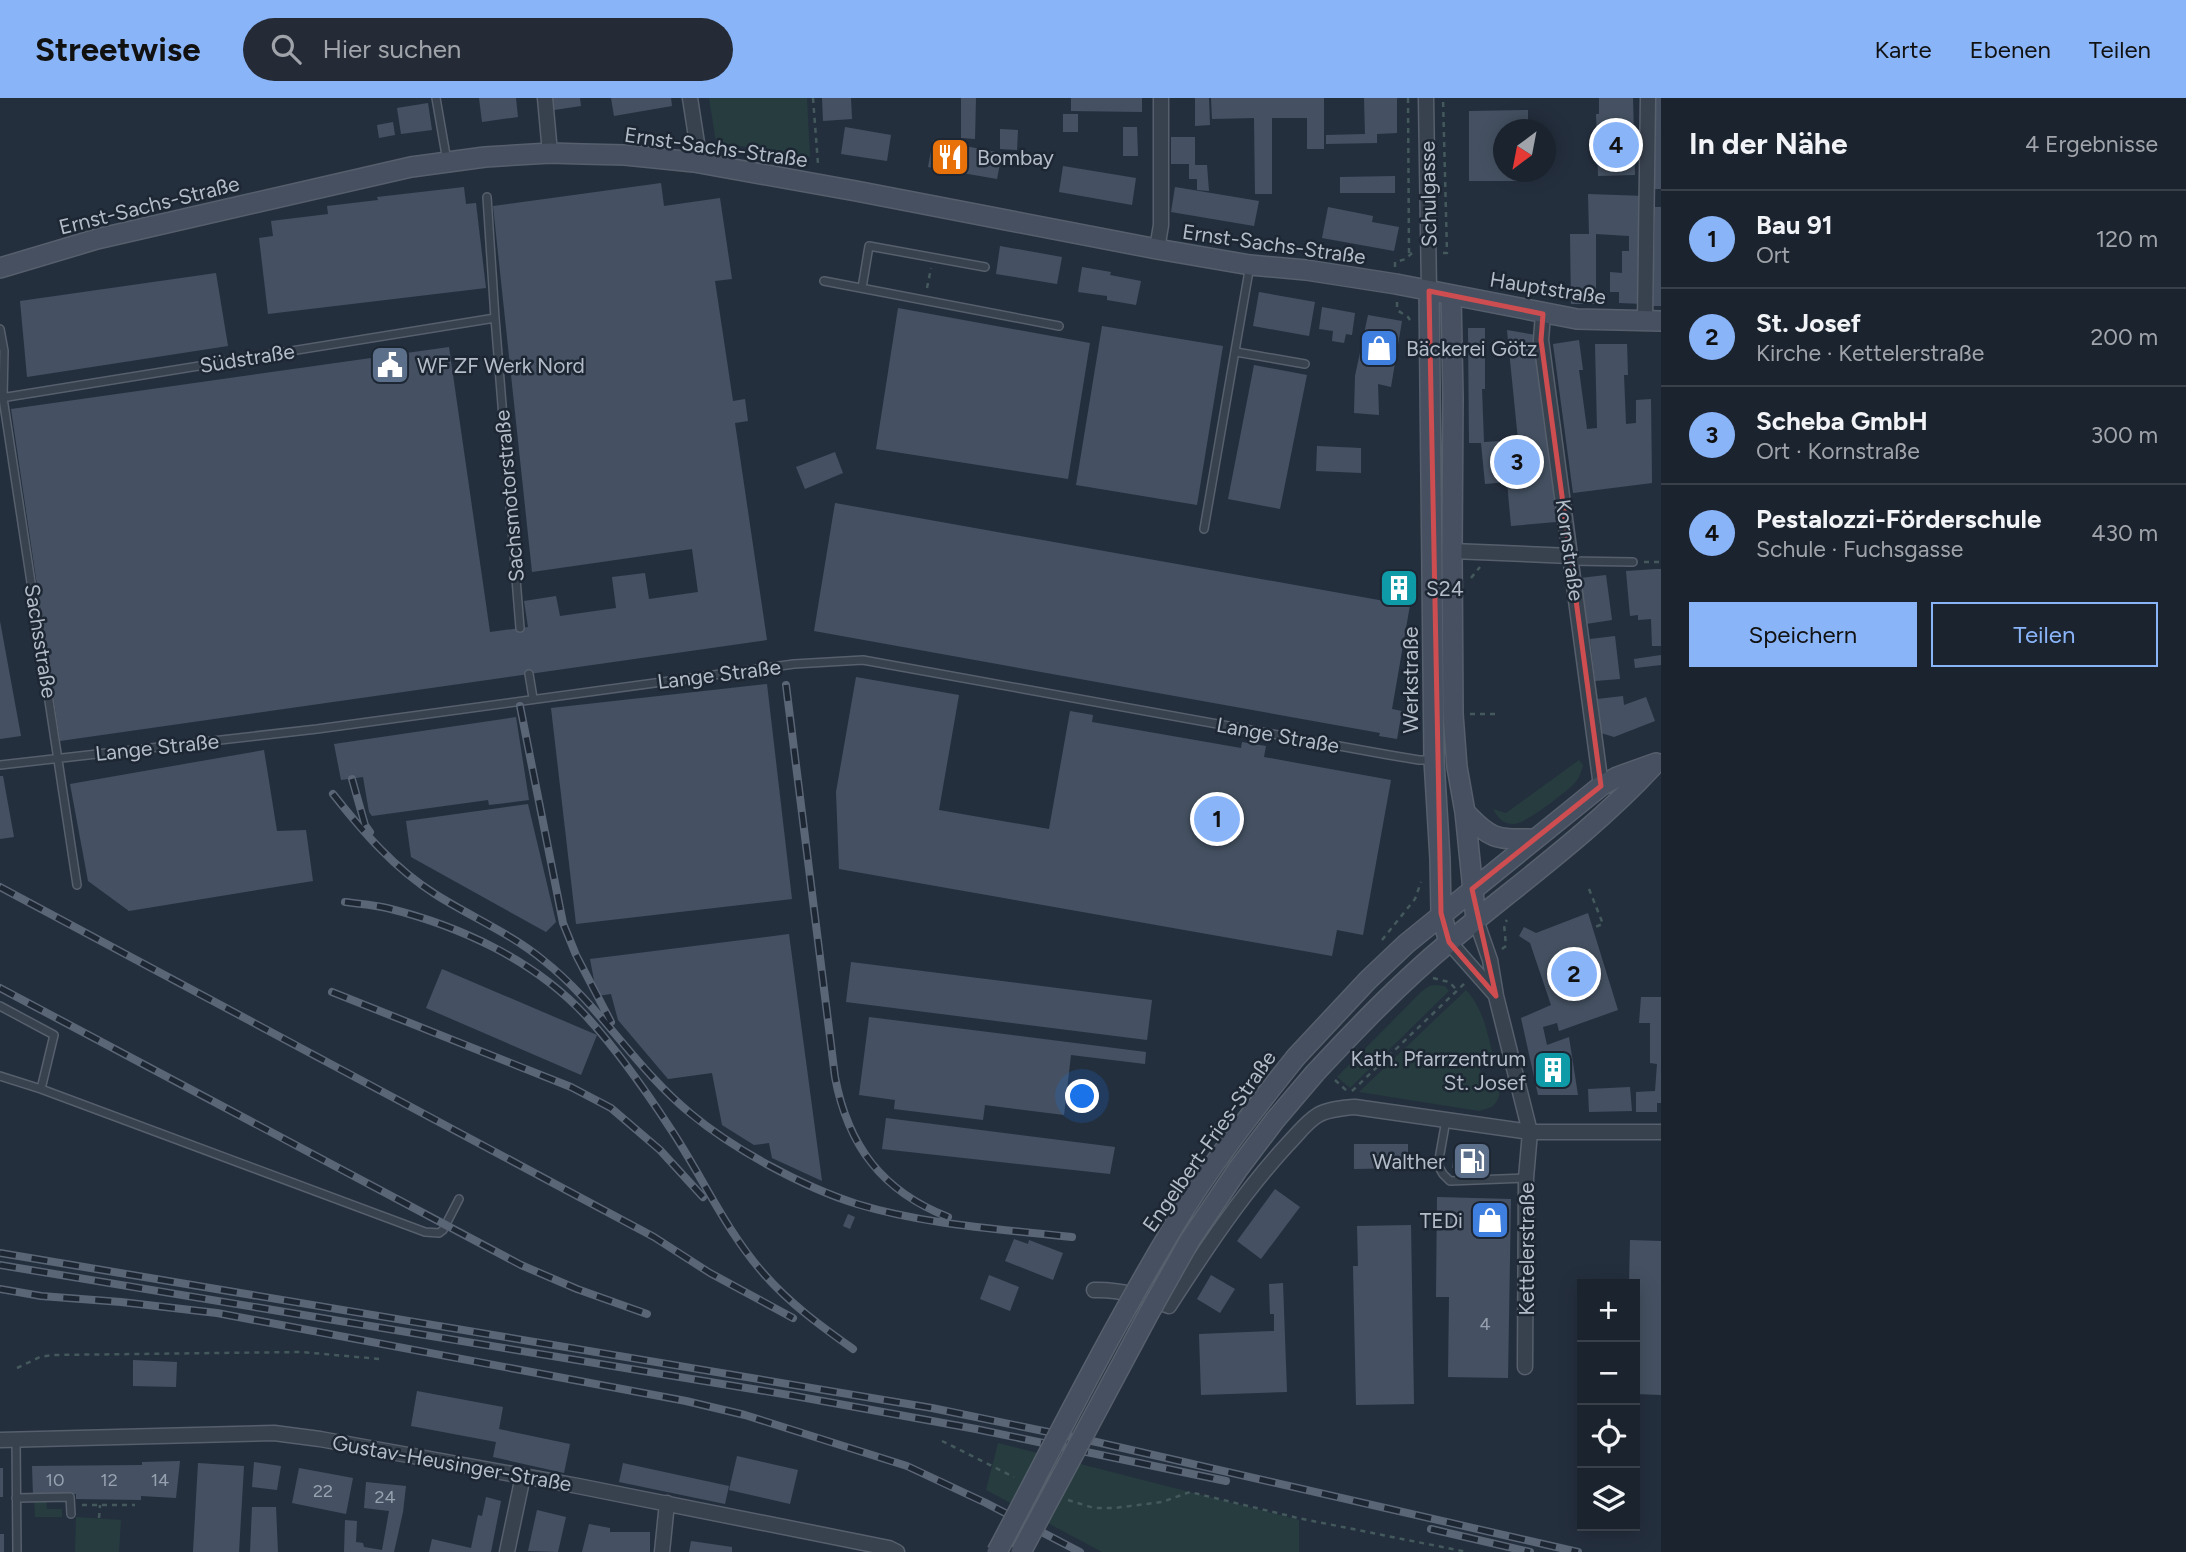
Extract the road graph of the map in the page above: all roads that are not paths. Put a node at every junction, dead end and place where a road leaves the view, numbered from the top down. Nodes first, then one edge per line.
1 (436, 98) edge
2 (545, 98) edge
3 (690, 98) edge
4 (1161, 98) edge
5 (1426, 98) edge
6 (1648, 98) edge
7 (551, 153) junction
8 (447, 162) junction
9 (694, 162) junction
10 (487, 197) dead end
11 (1157, 249) junction
12 (1250, 265) junction
13 (985, 267) dead end
14 (0, 268) edge
15 (824, 281) dead end
16 (862, 288) junction
17 (1429, 291) junction
18 (1451, 295) junction
19 (1543, 314) junction
20 (495, 318) junction
21 (1653, 321) edge
22 (1059, 326) dead end
23 (0, 329) edge
24 (1236, 352) junction
25 (1304, 364) dead end
26 (2, 398) edge
27 (1205, 529) dead end
28 (1452, 551) junction
29 (1571, 559) junction
30 (1633, 562) road end
31 (520, 628) dead end
32 (529, 674) dead end
33 (533, 698) junction
34 (58, 758) junction
35 (1434, 760) junction
36 (1658, 761) edge
37 (0, 765) edge
38 (1601, 786) junction
39 (1465, 812) junction
40 (1533, 839) junction
41 (77, 885) dead end
42 (1472, 889) junction
43 (1441, 913) junction
44 (1476, 920) junction
45 (1449, 942) junction
46 (1496, 996) junction
47 (0, 1006) edge
48 (0, 1076) edge
49 (41, 1089) junction
50 (1446, 1120) junction
51 (1530, 1132) junction
52 (1661, 1132) edge
53 (1525, 1178) junction
54 (459, 1199) dead end
55 (1094, 1290) dead end
56 (1525, 1367) dead end
57 (0, 1440) edge
58 (16, 1440) junction
59 (523, 1476) junction
60 (16, 1498) junction
61 (667, 1503) junction
62 (71, 1514) dead end
63 (17, 1552) edge
64 (507, 1552) edge
65 (662, 1552) edge
66 (897, 1552) edge
67 (997, 1552) edge
68 (1021, 1552) edge

1 - 8 lane
2 - 7 street
3 - 9 street
4 - 11 street
5 - 17 street, Schulgasse
6 - 21 street
7 - 8 main road, Ernst-Sachs-Straße
7 - 9 main road, Ernst-Sachs-Straße
8 - 14 main road, Ernst-Sachs-Straße
9 - 11 main road, Ernst-Sachs-Straße
10 - 20 lane, Sachsmotorstraße
11 - 12 main road, Ernst-Sachs-Straße
12 - 17 main road, Ernst-Sachs-Straße
12 - 24 lane
13 - 16 lane
15 - 16 lane
16 - 22 lane
17 - 18 main road, Hauptstraße
17 - 35 main road, Werkstraße
18 - 19 main road, Hauptstraße
18 - 28 main road, Werkstraße
19 - 21 main road, Hauptstraße
19 - 29 street, Kornstraße
20 - 26 lane, Südstraße
20 - 31 lane, Sachsmotorstraße
23 - 26 lane, Sachsstraße
24 - 25 lane
24 - 27 lane
26 - 34 lane, Sachsstraße
28 - 29 street
28 - 39 main road, Werkstraße
29 - 30 lane
29 - 38 street, Kornstraße
32 - 33 lane
33 - 34 lane, Lange Straße
33 - 35 lane, Lange Straße
34 - 37 lane, Lange Straße
34 - 41 lane, Sachsstraße
35 - 43 main road, Werkstraße
36 - 38 main road, Engelbert-Fries-Straße
36 - 44 main road, Engelbert-Fries-Straße
38 - 40 main road, Engelbert-Fries-Straße
39 - 40 main road
39 - 42 main road, Werkstraße
40 - 42 main road, Engelbert-Fries-Straße
42 - 43 main road, Engelbert-Fries-Straße
42 - 44 main road, Werkstraße
43 - 45 main road, Werkstraße
43 - 67 main road, Engelbert-Fries-Straße, bridge
44 - 45 main road, Engelbert-Fries-Straße
44 - 46 street, Kettelerstraße
45 - 46 street, Kettelerstraße
45 - 68 main road, Engelbert-Fries-Straße, bridge
46 - 51 street, Kettelerstraße
47 - 49 lane
48 - 49 lane
49 - 54 lane
50 - 51 street
50 - 53 lane
50 - 55 street
51 - 52 street
51 - 53 street, Kettelerstraße
53 - 56 street, Kettelerstraße
57 - 58 street, Gustav-Heusinger-Straße
58 - 59 street, Gustav-Heusinger-Straße
58 - 60 lane
59 - 61 street, Gustav-Heusinger-Straße
59 - 64 street
60 - 62 lane
60 - 63 lane
61 - 65 street
61 - 66 street, Gustav-Heusinger-Straße

